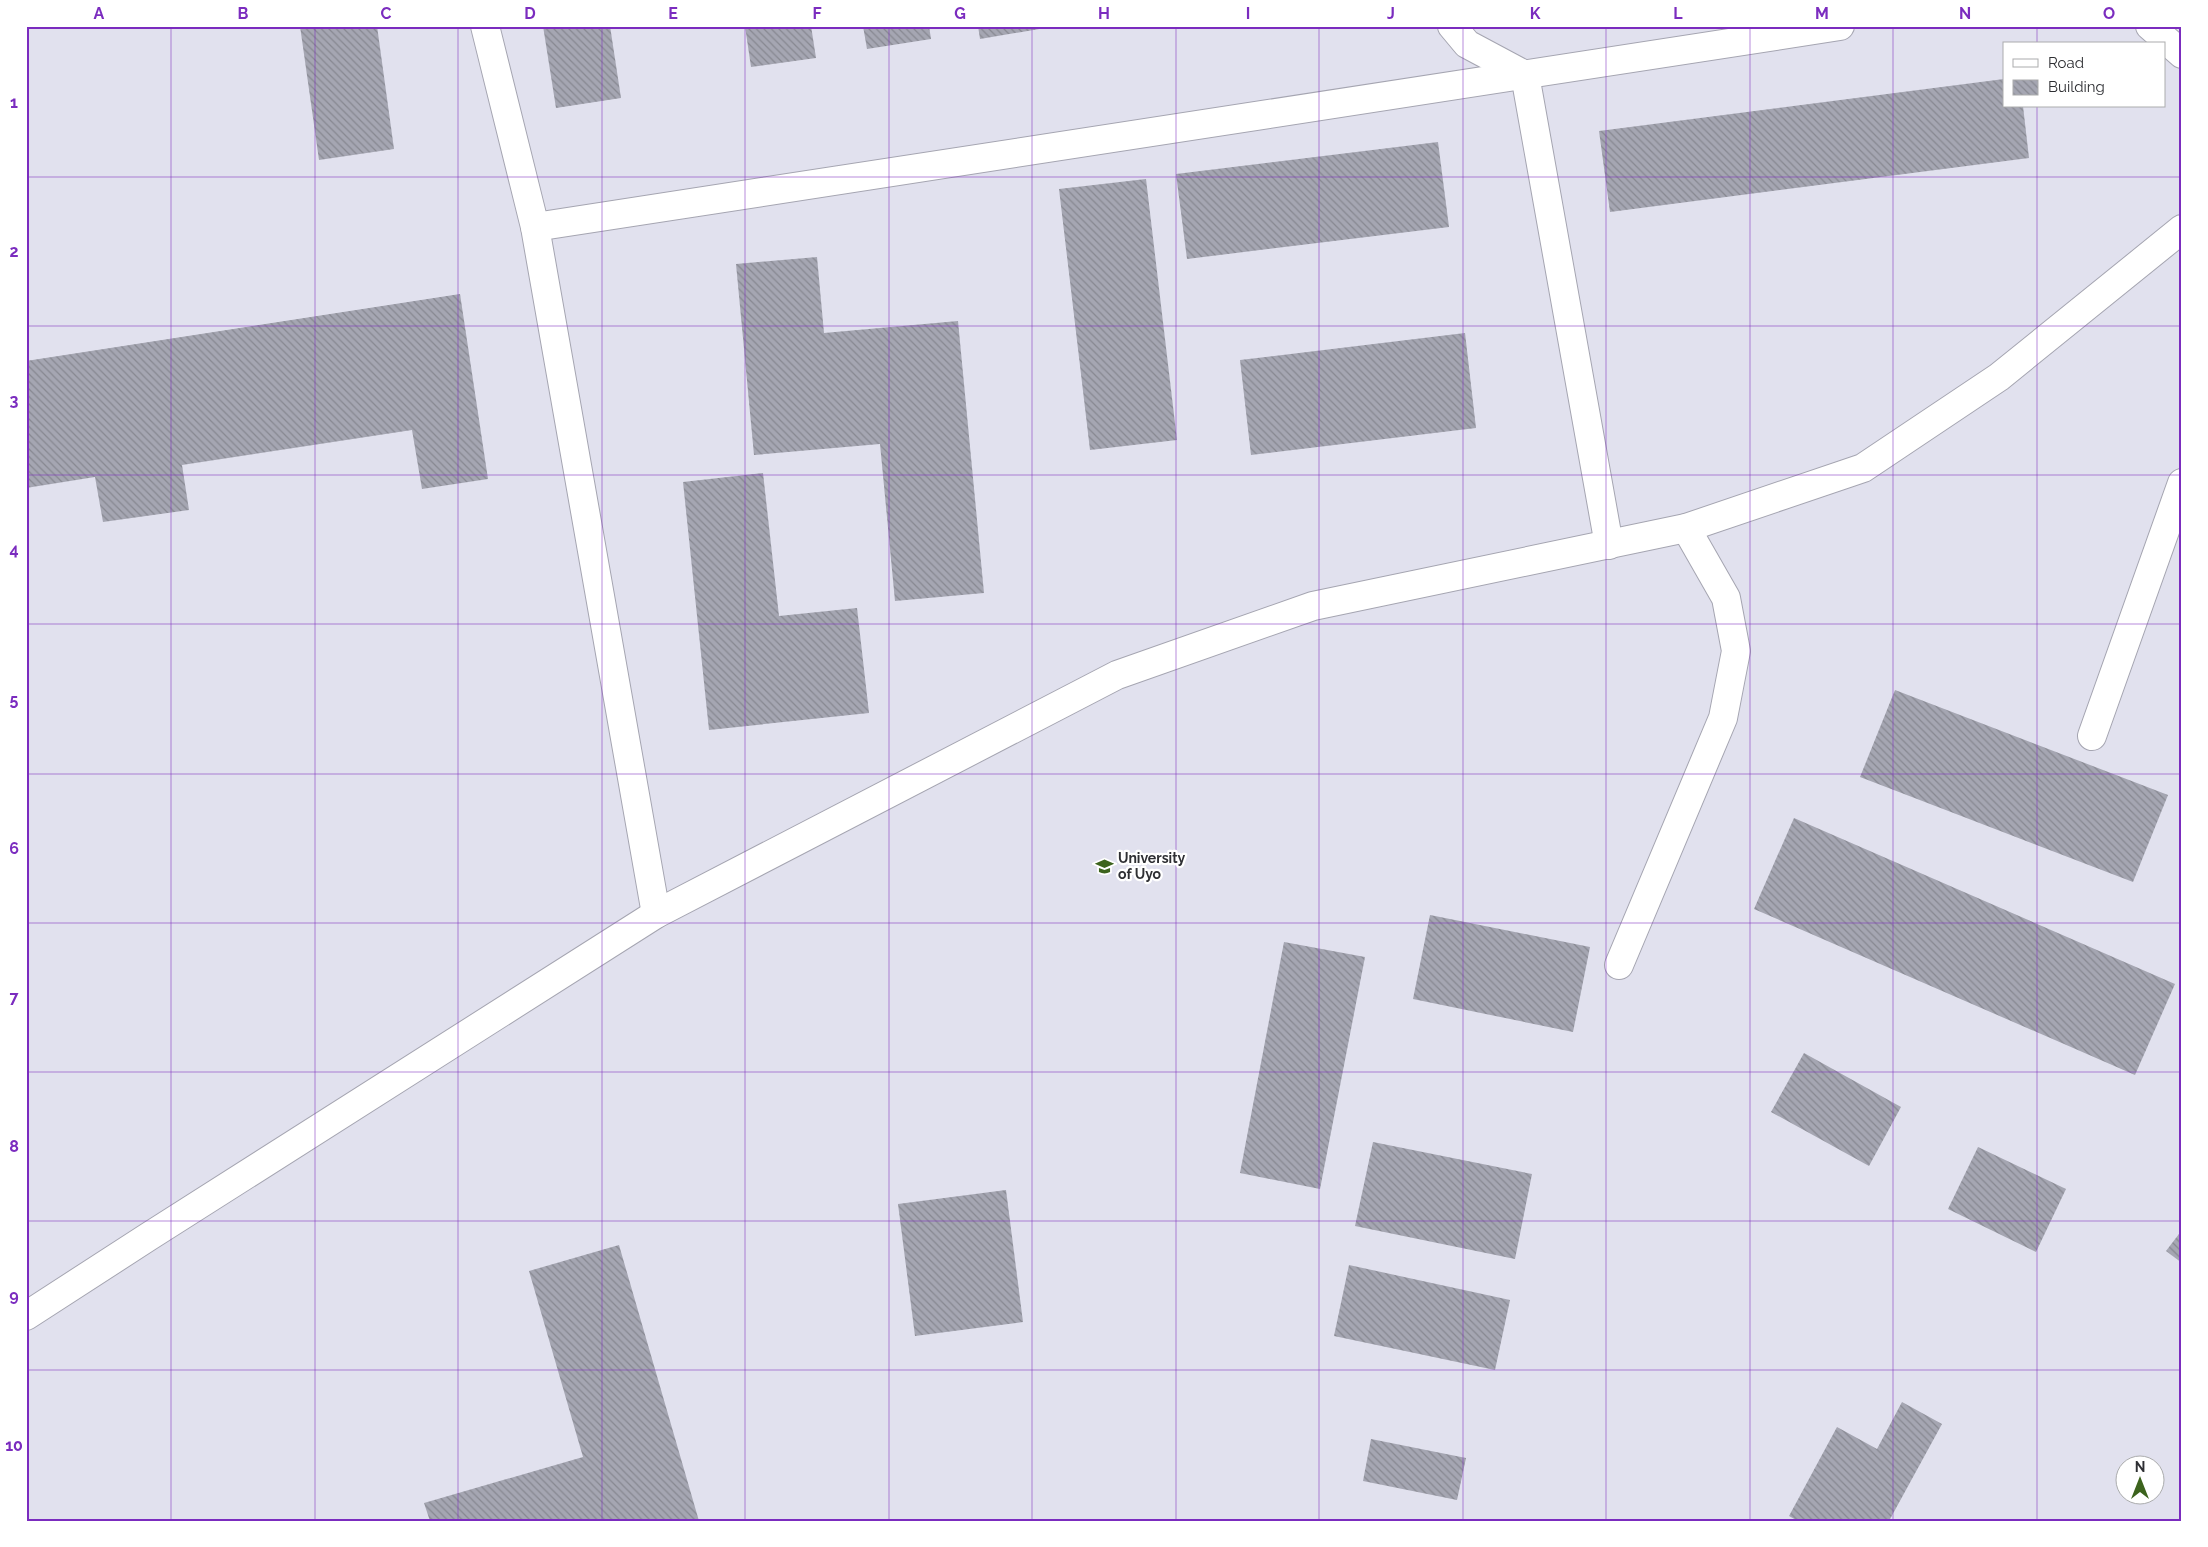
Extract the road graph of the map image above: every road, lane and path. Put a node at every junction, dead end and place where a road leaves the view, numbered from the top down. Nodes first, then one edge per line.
1 (485, 26) edge
2 (1452, 26) edge
3 (1840, 26) edge
4 (2150, 26) edge
5 (2182, 54) edge
6 (1526, 75) junction
7 (535, 226) junction
8 (2182, 229) edge
9 (2182, 483) edge
10 (1686, 528) junction
11 (1609, 545) junction
12 (2092, 736) dead end
13 (656, 914) junction
14 (1619, 965) dead end
15 (26, 1316) edge

1 - 7 street
2 - 6 street
3 - 6 street
4 - 5 street
6 - 7 street
6 - 11 street
7 - 13 street
8 - 10 street
9 - 12 street
10 - 11 street
10 - 14 street
11 - 13 street
13 - 15 street

